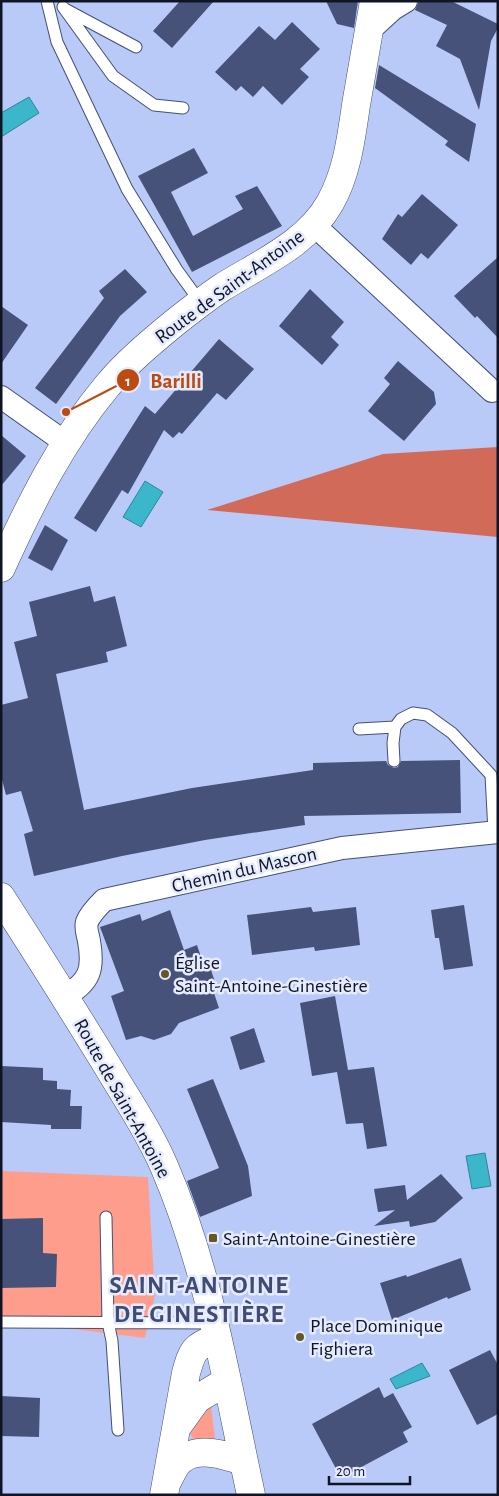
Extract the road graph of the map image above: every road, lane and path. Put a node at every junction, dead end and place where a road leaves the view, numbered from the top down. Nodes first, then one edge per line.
1 (374, 1) edge
2 (406, 1) edge
3 (48, 4) edge
4 (63, 7) junction
5 (369, 31) junction
6 (136, 47) dead end
7 (183, 108) dead end
8 (314, 225) junction
9 (201, 303) junction
10 (492, 390) dead end
11 (1, 397) edge
12 (66, 443) junction
13 (1, 568) edge
14 (395, 727) junction
15 (359, 729) dead end
16 (394, 761) dead end
17 (496, 832) edge
18 (1, 897) edge
19 (65, 996) junction
20 (106, 1217) dead end
21 (1, 1322) edge
22 (108, 1322) junction
23 (215, 1330) junction
24 (227, 1381) junction
25 (177, 1428) junction
26 (118, 1430) dead end
27 (243, 1461) junction
28 (166, 1487) edge
29 (251, 1495) edge

1 - 5 street, Route de Saint-Antoine
2 - 5 street
3 - 4 lane
3 - 9 lane
4 - 6 lane
4 - 7 lane
5 - 8 street, Route de Saint-Antoine
8 - 9 street, Route de Saint-Antoine
8 - 10 street
9 - 12 street, Route de Saint-Antoine
11 - 12 street
12 - 13 street, Route de Saint-Antoine
14 - 15 lane
14 - 16 lane
14 - 17 lane
17 - 19 street, Chemin du Mascon
18 - 19 street, Route de Saint-Antoine
19 - 23 street, Route de Saint-Antoine
20 - 22 lane
21 - 22 lane
22 - 23 lane
22 - 26 lane
23 - 24 street, Route de Saint-Antoine
23 - 25 street
24 - 25 street
24 - 27 street, Route de Saint-Antoine
25 - 28 street
27 - 28 street
27 - 29 street, Route de Saint-Antoine

